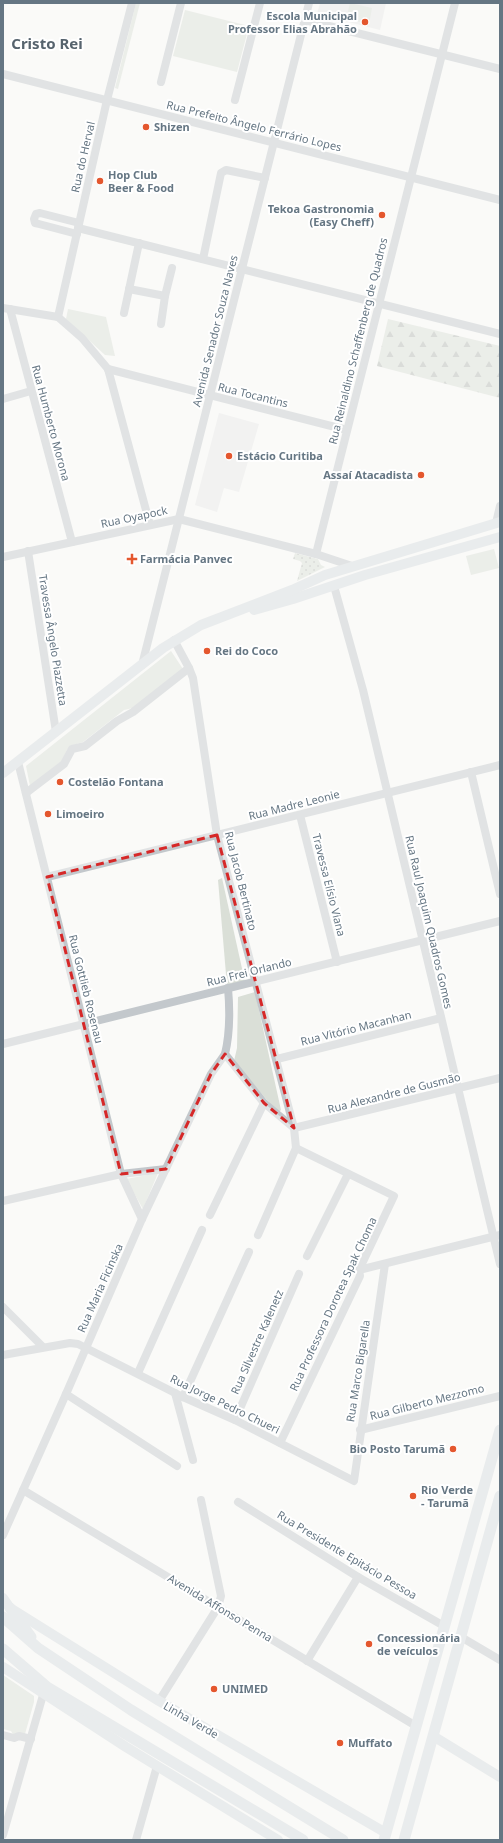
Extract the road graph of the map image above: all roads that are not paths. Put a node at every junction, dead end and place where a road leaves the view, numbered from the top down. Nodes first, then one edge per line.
1 (132, 3) edge
2 (181, 3) edge
3 (260, 3) edge
4 (309, 3) edge
5 (455, 3) edge
6 (305, 20) junction
7 (442, 54) junction
8 (500, 69) edge
9 (3, 74) edge
10 (161, 82) dead end
11 (107, 100) junction
12 (235, 100) dead end
13 (274, 143) junction
14 (411, 177) junction
15 (265, 178) junction
16 (500, 200) edge
17 (78, 228) junction
18 (139, 243) junction
19 (203, 259) junction
20 (172, 268) dead end
21 (242, 269) junction
22 (129, 289) junction
23 (165, 296) junction
24 (379, 303) junction
25 (6, 309) edge
26 (124, 313) dead end
27 (58, 317) junction
28 (161, 324) dead end
29 (500, 334) edge
30 (108, 370) junction
31 (31, 391) junction
32 (210, 395) junction
33 (3, 399) edge
34 (347, 430) junction
35 (500, 506) edge
36 (179, 519) junction
37 (498, 522) edge
38 (150, 525) junction
39 (500, 537) edge
40 (72, 542) junction
41 (28, 551) junction
42 (316, 554) junction
43 (3, 557) edge
44 (352, 566) junction
45 (334, 586) junction
46 (227, 614) junction
47 (174, 640) junction
48 (142, 665) junction
49 (189, 668) junction
50 (56, 732) junction
51 (18, 762) junction
52 (500, 765) edge
53 (471, 772) junction
54 (3, 774) edge
55 (26, 793) junction
56 (388, 793) junction
57 (300, 815) junction
58 (218, 835) junction
59 (47, 877) junction
60 (500, 894) edge
61 (500, 921) edge
62 (422, 941) junction
63 (337, 962) junction
64 (256, 982) junction
65 (228, 988) junction
66 (441, 1018) junction
67 (84, 1024) junction
68 (3, 1044) edge
69 (225, 1054) junction
70 (277, 1059) junction
71 (500, 1078) edge
72 (458, 1088) junction
73 (264, 1103) junction
74 (294, 1128) junction
75 (296, 1148) junction
76 (166, 1169) junction
77 (121, 1174) junction
78 (348, 1174) junction
79 (3, 1201) edge
80 (210, 1215) dead end
81 (142, 1219) junction
82 (202, 1230) dead end
83 (258, 1235) dead end
84 (497, 1236) edge
85 (249, 1252) dead end
86 (307, 1256) dead end
87 (385, 1264) junction
88 (500, 1264) edge
89 (359, 1270) junction
90 (299, 1274) dead end
91 (3, 1307) edge
92 (44, 1347) junction
93 (85, 1348) junction
94 (3, 1355) edge
95 (138, 1373) junction
96 (175, 1393) junction
97 (66, 1394) junction
98 (500, 1396) edge
99 (183, 1397) junction
100 (235, 1420) junction
101 (360, 1430) junction
102 (500, 1430) edge
103 (280, 1443) junction
104 (193, 1460) dead end
105 (177, 1466) dead end
106 (354, 1481) joint
107 (23, 1490) junction
108 (500, 1496) edge
109 (201, 1500) dead end
110 (238, 1502) dead end
111 (3, 1535) edge
112 (358, 1577) junction
113 (3, 1598) edge
114 (218, 1607) junction
115 (10, 1608) junction
116 (3, 1618) edge
117 (444, 1626) junction
118 (461, 1637) junction
119 (38, 1648) junction
120 (3, 1649) edge
121 (500, 1660) edge
122 (307, 1661) junction
123 (3, 1668) edge
124 (43, 1694) junction
125 (159, 1702) junction
126 (416, 1726) junction
127 (3, 1735) edge
128 (433, 1736) junction
129 (31, 1739) junction
130 (157, 1766) junction
131 (500, 1776) edge
132 (3, 1835) edge
133 (385, 1836) edge
134 (136, 1840) edge
135 (278, 1840) edge
136 (303, 1840) edge
137 (343, 1840) edge
138 (404, 1840) edge

1 - 11 street, Rua do Herval
2 - 10 street
3 - 12 street
4 - 6 street, Avenida Senador Souza Naves
5 - 7 street, Rua Reinaldino Schaffenberg de Quadros
6 - 7 street
6 - 13 street, Avenida Senador Souza Naves
7 - 8 street
7 - 14 street, Rua Reinaldino Schaffenberg de Quadros
9 - 11 street, Rua Prefeito Ângelo Ferrário Lopes
11 - 13 street, Rua Prefeito Ângelo Ferrário Lopes
11 - 17 street, Rua do Herval
13 - 14 street, Rua Prefeito Ângelo Ferrário Lopes
13 - 15 street, Avenida Senador Souza Naves
14 - 16 street, Rua Prefeito Ângelo Ferrário Lopes
14 - 24 street, Rua Reinaldino Schaffenberg de Quadros
15 - 19 street
15 - 21 street, Avenida Senador Souza Naves
17 - 18 street
17 - 27 street, Rua do Herval
18 - 19 street
18 - 22 street
19 - 21 street
20 - 23 street
21 - 24 street
21 - 32 street, Avenida Senador Souza Naves
22 - 23 street
22 - 26 street
23 - 28 street
24 - 29 street
24 - 34 street, Rua Reinaldino Schaffenberg de Quadros
25 - 27 street
25 - 31 street, Rua Humberto Morona
27 - 30 street
30 - 32 street, Rua Tocantins
30 - 38 street
31 - 33 street
31 - 40 street, Rua Humberto Morona
32 - 34 street, Rua Tocantins
32 - 36 street, Avenida Senador Souza Naves
34 - 42 street, Rua Reinaldino Schaffenberg de Quadros
35 - 37 street
36 - 38 street, Rua Oyapock
36 - 42 street, Rua Oyapock
36 - 48 street, Avenida Senador Souza Naves
37 - 44 main road
38 - 40 street, Rua Oyapock
39 - 45 main road
40 - 41 street, Rua Oyapock
41 - 43 street, Rua Oyapock
41 - 50 street, Travessa Ângelo Piazzetta
42 - 44 street
44 - 46 main road
45 - 46 main road
45 - 56 street, Rua Raul Joaquim Quadros Gomes
46 - 47 main road
47 - 48 main road
47 - 49 street, Rua Jacob Bertinato
48 - 50 main road
49 - 55 street
49 - 58 street, Rua Jacob Bertinato
50 - 51 main road
51 - 54 main road
51 - 55 street, Rua Gottlieb Rosenau
52 - 53 street, Rua Madre Leonie
53 - 56 street, Rua Madre Leonie
53 - 60 street
55 - 59 street, Rua Gottlieb Rosenau
56 - 57 street, Rua Madre Leonie
56 - 62 street, Rua Raul Joaquim Quadros Gomes
57 - 58 street, Rua Madre Leonie
57 - 63 street, Travessa Elísio Viana
58 - 59 street, Rua Madre Leonie
58 - 64 street, Rua Jacob Bertinato
59 - 67 street, Rua Gottlieb Rosenau
61 - 62 street, Rua Frei Orlando
62 - 63 street, Rua Frei Orlando
62 - 66 street, Rua Raul Joaquim Quadros Gomes
63 - 64 street, Rua Frei Orlando
64 - 65 street, Rua Frei Orlando
64 - 70 street, Rua Jacob Bertinato
65 - 67 street, Rua Frei Orlando
65 - 69 street
66 - 70 street, Rua Vitório Macanhan
66 - 72 street, Rua Raul Joaquim Quadros Gomes
67 - 68 street, Rua Frei Orlando
67 - 77 street, Rua Gottlieb Rosenau
69 - 73 street
69 - 76 street, Rua Maria Ficinska
70 - 74 street, Rua Jacob Bertinato
71 - 72 street, Rua Alexandre de Gusmão
72 - 74 street, Rua Alexandre de Gusmão
72 - 84 street, Rua Raul Joaquim Quadros Gomes
73 - 74 street
73 - 80 street
74 - 75 street, Rua Jacob Bertinato
75 - 78 street
75 - 83 street
76 - 77 street
76 - 81 street, Rua Maria Ficinska
77 - 79 street
77 - 81 street, Rua Gottlieb Rosenau
78 - 86 street
78 - 89 street, Rua Professora Dorotea Spak Choma
81 - 93 street, Rua Maria Ficinska
82 - 95 street
84 - 87 street
84 - 88 street, Rua Raul Joaquim Quadros Gomes
85 - 99 street
87 - 89 street
87 - 101 street, Rua Marco Bigarella
89 - 103 street, Rua Professora Dorotea Spak Choma
90 - 100 street, Rua Silvestre Kalenetz
91 - 92 street
92 - 93 street, Rua Jorge Pedro Chueri
92 - 94 street, Rua Jorge Pedro Chueri
93 - 95 street, Rua Jorge Pedro Chueri
93 - 97 street, Rua Maria Ficinska
95 - 96 street, Rua Jorge Pedro Chueri
96 - 99 street, Rua Jorge Pedro Chueri
96 - 104 street
97 - 105 street
97 - 107 street, Rua Maria Ficinska
98 - 101 street, Rua Gilberto Mezzomo
99 - 100 street, Rua Jorge Pedro Chueri
100 - 103 street, Rua Jorge Pedro Chueri
101 - 106 street, Rua Marco Bigarella
102 - 117 highway
103 - 106 street, Rua Jorge Pedro Chueri
107 - 111 street, Rua Maria Ficinska
107 - 114 street, Avenida Affonso Penna
108 - 118 highway
109 - 114 street
110 - 112 street, Rua Presidente Epitácio Pessoa
112 - 117 street, Rua Presidente Epitácio Pessoa
112 - 122 street
113 - 115 main road, Linha Verde
114 - 122 street, Avenida Affonso Penna
114 - 125 street
115 - 119 highway
115 - 125 main road, Linha Verde
116 - 119 highway, Linha Verde
117 - 126 highway
118 - 121 street
118 - 128 highway
119 - 137 highway, Linha Verde
120 - 136 highway
122 - 126 street, Avenida Affonso Penna
123 - 124 main road
124 - 129 street
124 - 130 main road
125 - 133 main road, Linha Verde
126 - 133 highway
127 - 129 street
128 - 131 main road
128 - 138 highway
129 - 132 street
130 - 134 street
130 - 135 main road

